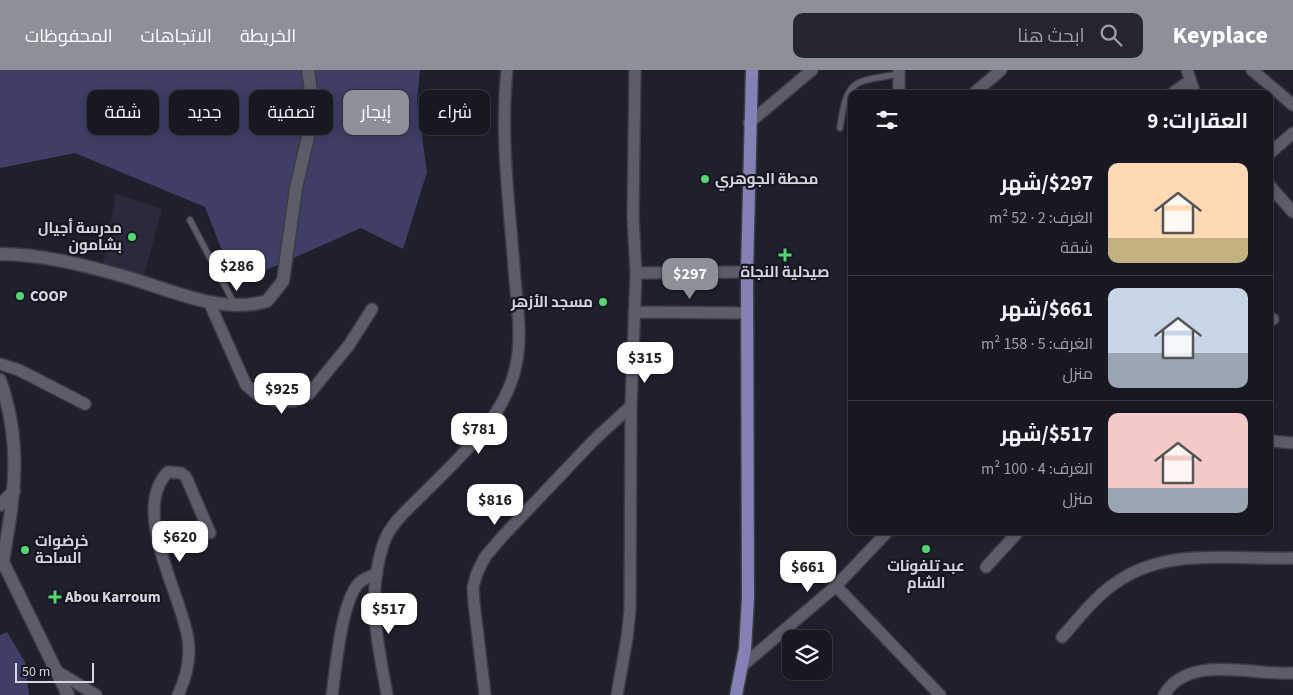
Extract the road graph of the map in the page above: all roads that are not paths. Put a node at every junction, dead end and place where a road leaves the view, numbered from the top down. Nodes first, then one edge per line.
1 (308, 70) edge
2 (507, 70) edge
3 (635, 70) edge
4 (752, 70) edge
5 (812, 70) edge
6 (1001, 70) edge
7 (1252, 70) edge
8 (899, 72) edge
9 (1188, 75) edge
10 (851, 90) edge
11 (899, 90) edge
12 (978, 90) edge
13 (1175, 90) edge
14 (1194, 90) edge
15 (848, 96) edge
16 (1293, 106) edge
17 (749, 123) junction
18 (840, 128) dead end
19 (1293, 133) edge
20 (1273, 150) edge
21 (1273, 190) edge
22 (1293, 212) edge
23 (190, 220) dead end
24 (0, 254) edge
25 (747, 272) junction
26 (636, 273) junction
27 (209, 302) junction
28 (234, 305) junction
29 (372, 309) dead end
30 (634, 312) junction
31 (747, 312) junction
32 (0, 364) edge
33 (0, 380) edge
34 (84, 404) dead end
35 (631, 406) junction
36 (1273, 442) edge
37 (1293, 444) edge
38 (14, 491) junction
39 (0, 505) edge
40 (210, 533) dead end
41 (884, 535) edge
42 (1015, 535) edge
43 (2, 558) edge
44 (1293, 558) edge
45 (986, 567) dead end
46 (376, 574) junction
47 (836, 586) junction
48 (1062, 636) dead end
49 (741, 667) junction
50 (58, 672) junction
51 (1293, 673) edge
52 (68, 695) edge
53 (96, 695) edge
54 (178, 695) edge
55 (332, 695) edge
56 (387, 695) edge
57 (485, 695) edge
58 (617, 695) edge
59 (736, 695) edge
60 (940, 695) edge
61 (1164, 695) edge

1 - 28 street
2 - 46 street
3 - 26 street
4 - 17 main road
5 - 17 street
6 - 12 street
7 - 16 street
8 - 10 lane
8 - 11 street
9 - 13 street
9 - 14 street
15 - 18 lane
17 - 25 main road
19 - 20 street
21 - 22 street
23 - 28 lane
24 - 27 street
25 - 26 street
25 - 31 main road
26 - 30 street
27 - 28 street
27 - 29 street
30 - 31 street
30 - 35 street
31 - 49 main road
32 - 34 street
33 - 38 street
35 - 57 street
35 - 58 street
36 - 37 street
38 - 39 street
38 - 43 street
40 - 54 street
41 - 47 street
42 - 45 street
43 - 50 street
44 - 48 street
46 - 55 street
46 - 56 street
47 - 49 street
47 - 60 street
49 - 59 main road
50 - 52 street
50 - 53 street
51 - 61 street

